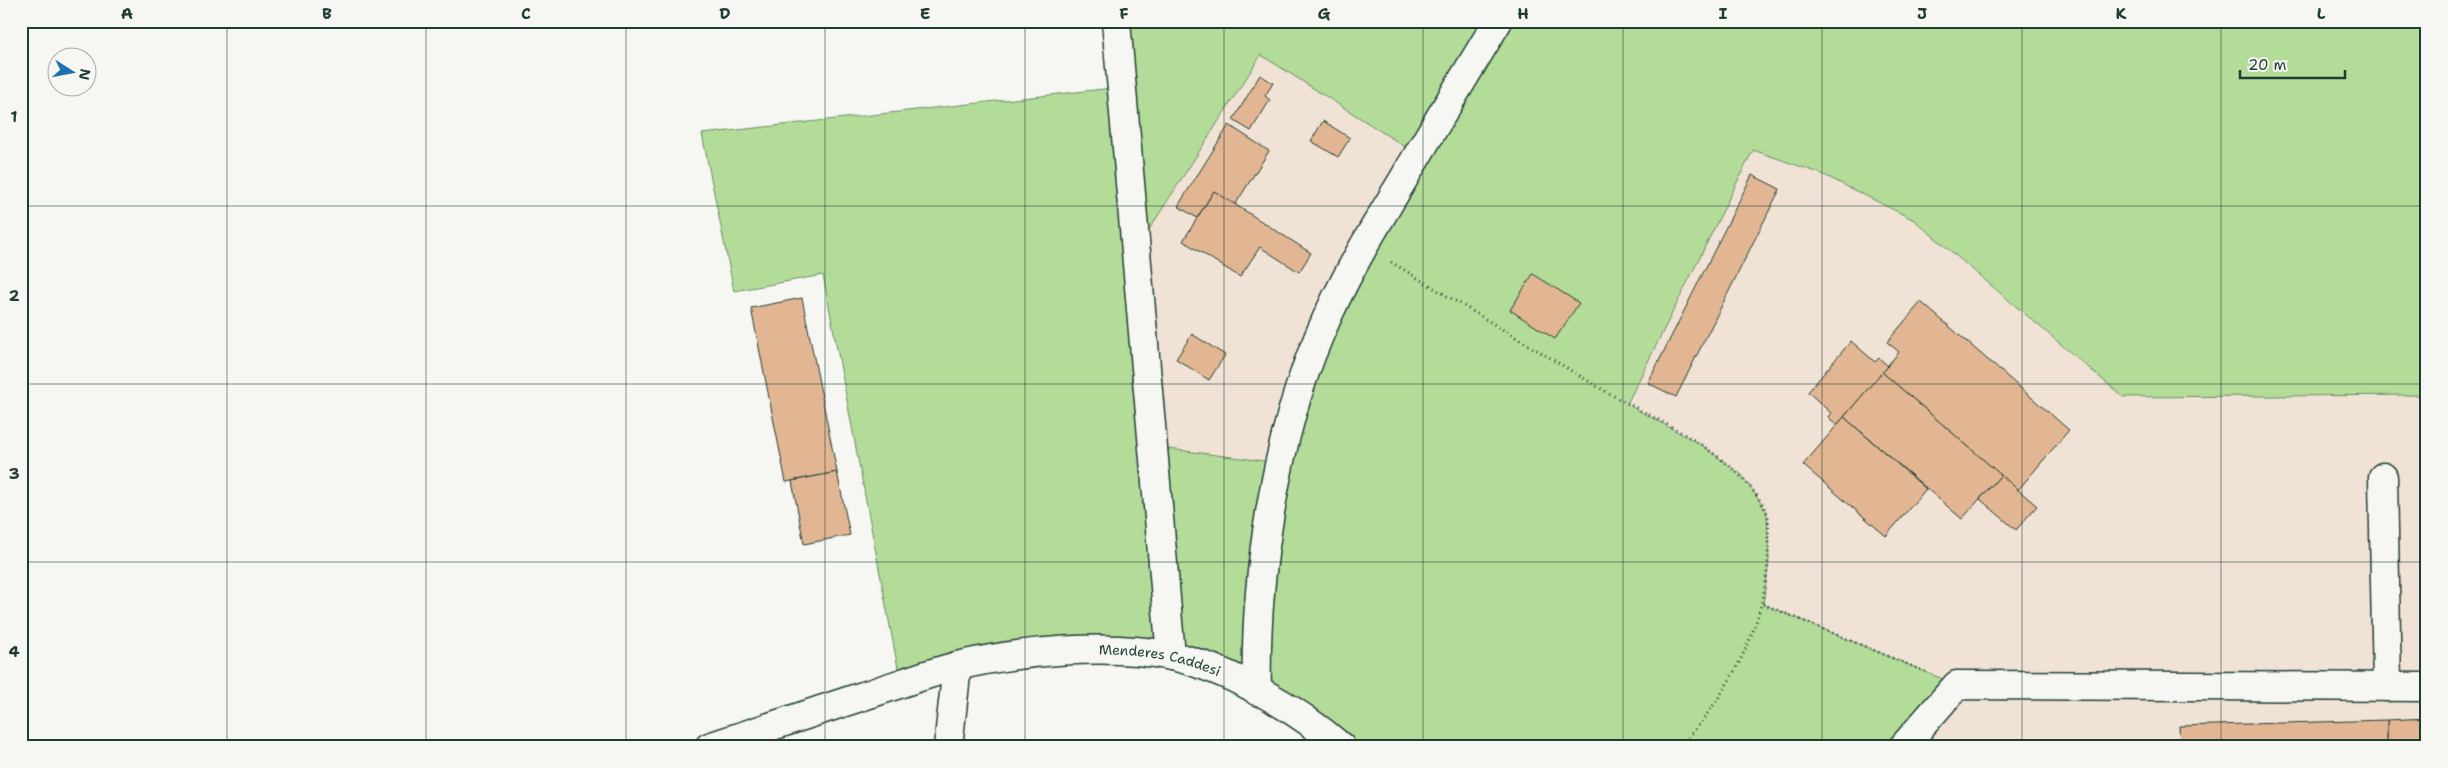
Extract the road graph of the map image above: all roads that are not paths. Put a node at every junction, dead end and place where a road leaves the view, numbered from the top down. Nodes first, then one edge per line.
1 (1116, 21) edge
2 (1498, 21) edge
3 (2383, 477) dead end
4 (1171, 656) junction
5 (957, 666) junction
6 (2387, 686) junction
7 (2427, 687) edge
8 (1257, 691) junction
9 (709, 747) edge
10 (948, 747) edge
11 (1341, 747) edge
12 (1902, 747) edge

1 - 4 street
2 - 8 street
3 - 6 street
4 - 5 street, Menderes Caddesi
4 - 8 street, Menderes Caddesi
5 - 9 street, Menderes Caddesi
5 - 10 street
6 - 7 street
6 - 12 street
8 - 11 street, Menderes Caddesi

